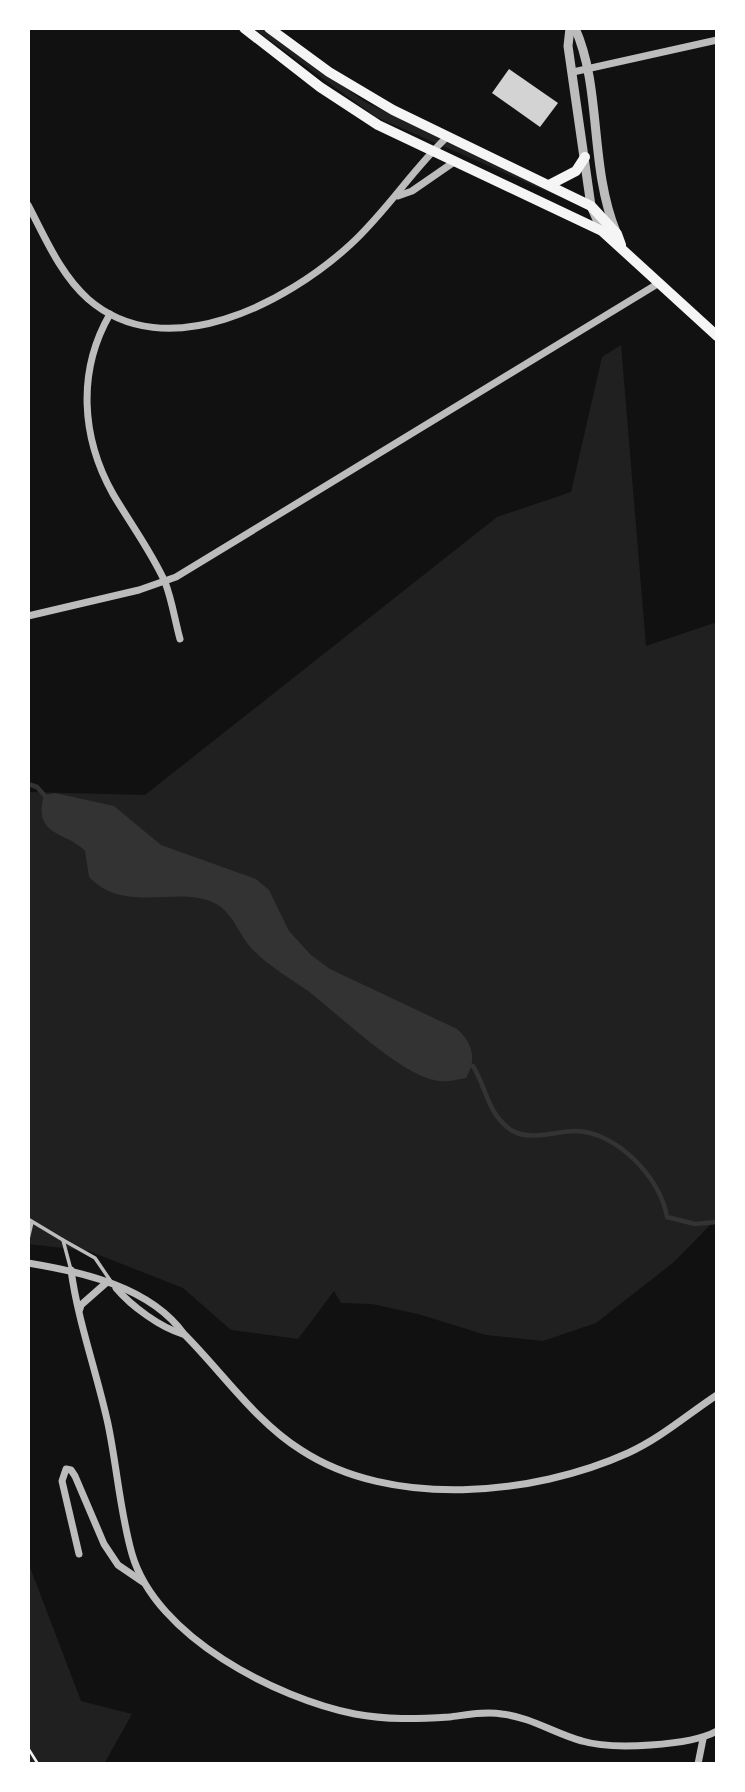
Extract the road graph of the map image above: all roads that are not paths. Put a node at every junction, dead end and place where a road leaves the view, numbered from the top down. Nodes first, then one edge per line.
1 (244, 28) edge
2 (269, 28) edge
3 (573, 28) edge
4 (717, 40) edge
5 (586, 70) junction
6 (573, 72) junction
7 (447, 137) junction
8 (432, 152) junction
9 (585, 156) junction
10 (454, 162) junction
11 (551, 184) junction
12 (397, 197) junction
13 (28, 205) edge
14 (591, 206) junction
15 (602, 231) junction
16 (617, 234) junction
17 (623, 249) junction
18 (659, 284) junction
19 (110, 314) junction
20 (717, 336) edge
21 (165, 582) junction
22 (28, 616) edge
23 (180, 639) dead end
24 (30, 1221) edge
25 (28, 1239) edge
26 (63, 1240) junction
27 (28, 1264) edge
28 (71, 1270) junction
29 (106, 1283) junction
30 (115, 1287) junction
31 (79, 1310) junction
32 (717, 1395) edge
33 (79, 1554) dead end
34 (144, 1582) junction
35 (717, 1731) edge
36 (703, 1739) junction
37 (698, 1764) edge

1 - 8 main road
2 - 7 main road
3 - 5 street
3 - 6 street
4 - 5 street
5 - 6 street
5 - 16 street
6 - 9 street
7 - 8 street
7 - 11 main road
8 - 10 main road
8 - 12 street
9 - 11 main road
9 - 14 street
10 - 12 street
10 - 15 main road
11 - 14 main road
12 - 19 street
13 - 19 street
14 - 15 street
14 - 16 main road
15 - 17 main road
16 - 17 main road
17 - 18 main road
18 - 20 main road
18 - 21 street
19 - 21 street
21 - 22 street
21 - 23 street
24 - 25 lane
24 - 26 lane
26 - 28 lane
26 - 30 lane
27 - 28 street
28 - 29 street
28 - 31 street
29 - 30 street
29 - 31 street
30 - 32 street
31 - 34 street
33 - 34 street
34 - 36 street
35 - 36 street
36 - 37 street

